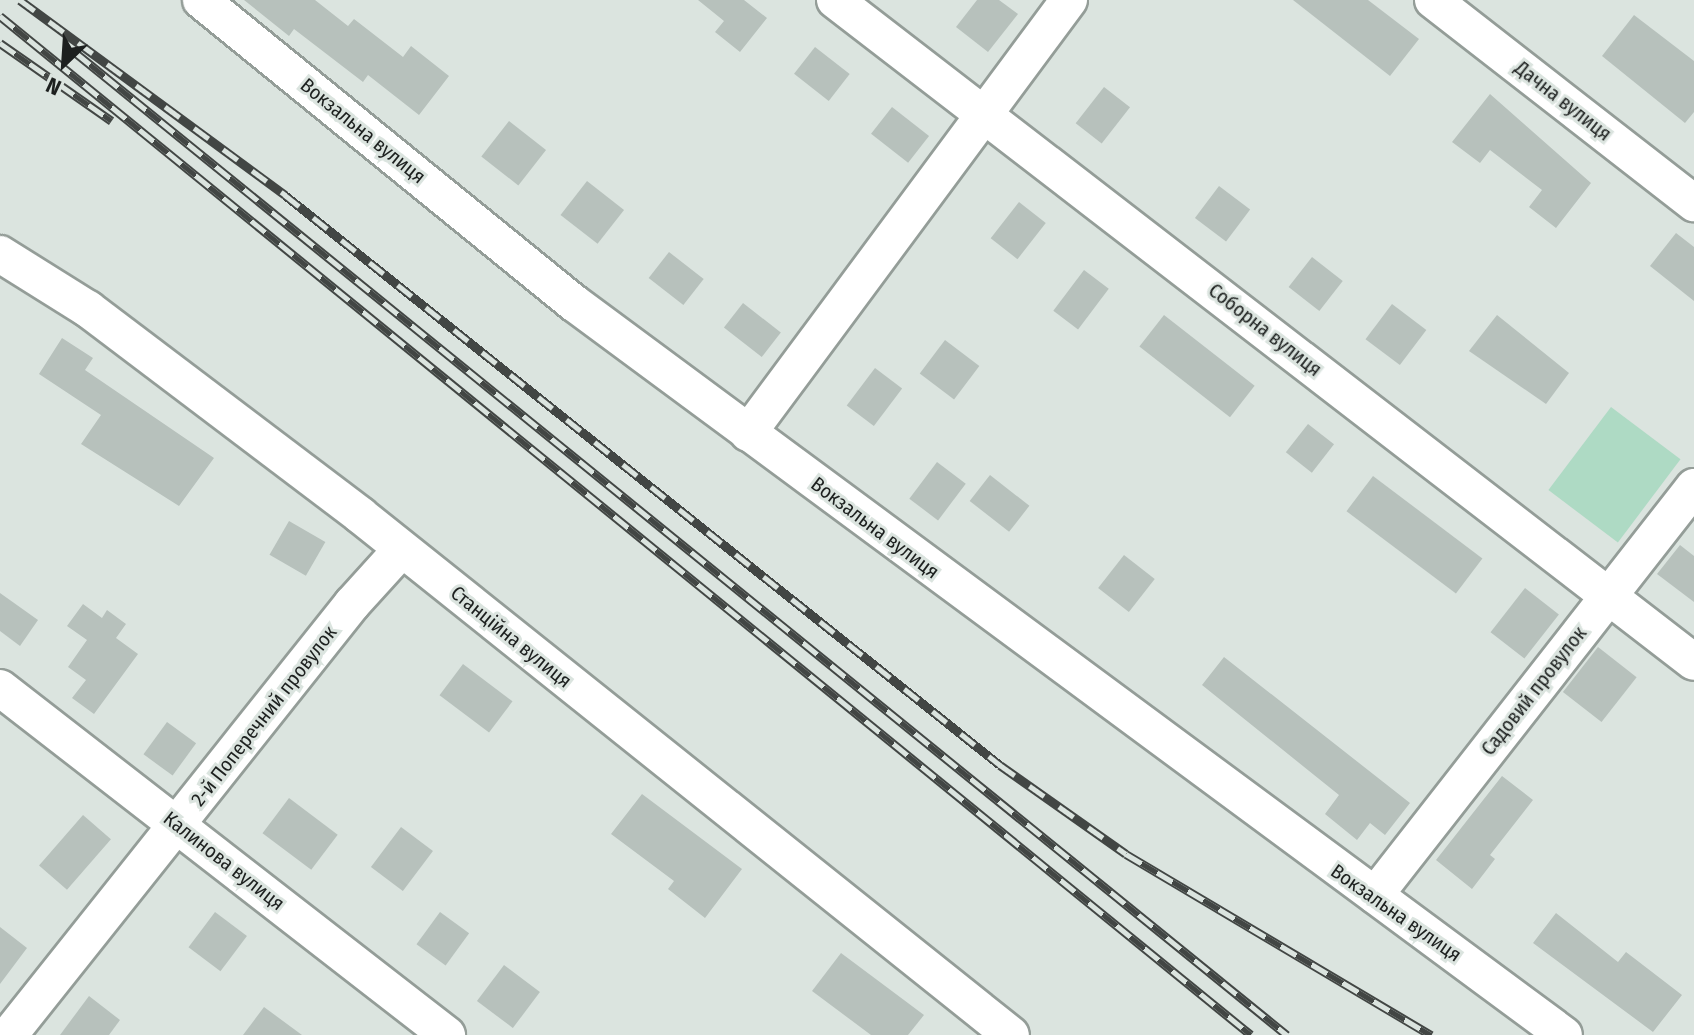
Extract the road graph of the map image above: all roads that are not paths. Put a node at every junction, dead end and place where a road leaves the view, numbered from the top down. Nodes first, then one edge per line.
1 (201, 0) edge
2 (835, 0) edge
3 (1069, 0) edge
4 (1433, 0) edge
5 (984, 114) junction
6 (1694, 203) edge
7 (0, 254) edge
8 (748, 433) junction
9 (1694, 487) edge
10 (401, 550) junction
11 (1609, 595) junction
12 (1694, 662) edge
13 (0, 688) edge
14 (178, 825) junction
15 (1375, 895) junction
16 (9, 1035) edge
17 (447, 1035) edge
18 (1011, 1035) edge
19 (1564, 1035) edge

1 - 8 street, Вокзальна вулиця
2 - 5 street, Соборна вулиця
3 - 5 street
4 - 6 street, Дачна вулиця
5 - 8 street
5 - 11 street, Соборна вулиця
7 - 10 street, Станційна вулиця
8 - 15 street, Вокзальна вулиця
9 - 11 street, Садовий провулок
10 - 14 street, 2-й Поперечний провулок
10 - 18 street, Станційна вулиця
11 - 12 street, Соборна вулиця
11 - 15 street, Садовий провулок
13 - 14 street, Калинова вулиця
14 - 16 street, 2-й Поперечний провулок
14 - 17 street, Калинова вулиця
15 - 19 street, Вокзальна вулиця

